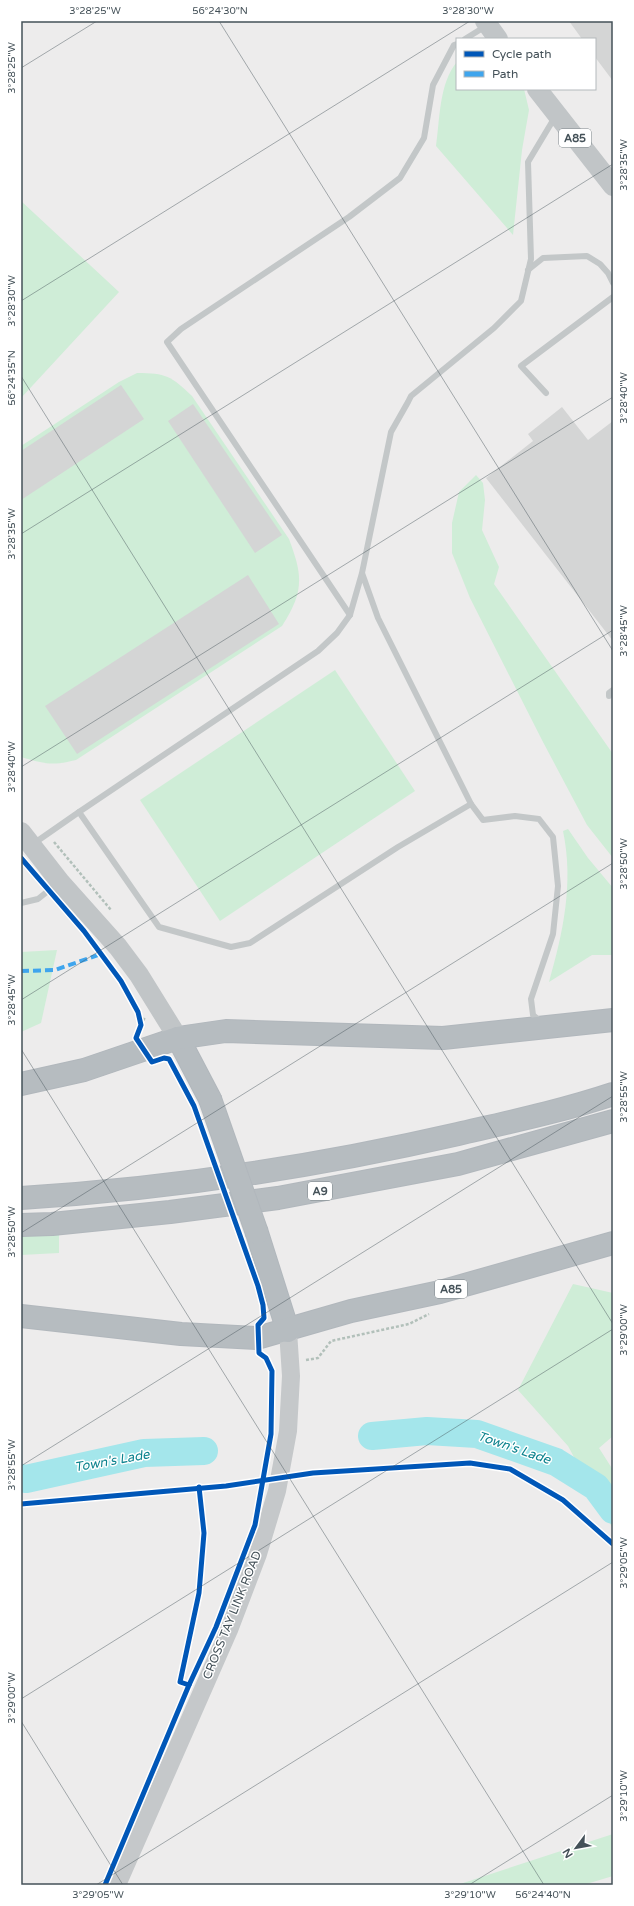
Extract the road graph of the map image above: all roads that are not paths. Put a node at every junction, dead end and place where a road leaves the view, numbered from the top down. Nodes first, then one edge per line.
1 (490, 28) edge
2 (467, 38) edge
3 (456, 44) edge
4 (537, 90) edge
5 (558, 117) junction
6 (613, 186) edge
7 (528, 270) junction
8 (613, 283) edge
9 (613, 297) edge
10 (546, 393) dead end
11 (362, 572) junction
12 (350, 615) junction
13 (613, 690) edge
14 (609, 696) dead end
15 (470, 804) junction
16 (79, 812) junction
17 (26, 838) edge
18 (60, 882) junction
19 (21, 903) edge
20 (613, 1020) edge
21 (548, 1028) junction
22 (178, 1038) junction
23 (21, 1084) edge
24 (613, 1094) edge
25 (613, 1121) edge
26 (21, 1198) edge
27 (21, 1225) edge
28 (613, 1243) edge
29 (21, 1316) edge
30 (288, 1331) junction
31 (117, 1885) edge

1 - 2 lane
3 - 12 lane
4 - 5 main road, A85
5 - 6 main road, A85
5 - 7 lane
7 - 8 lane
7 - 11 lane
9 - 10 lane
11 - 12 lane
11 - 15 lane
12 - 16 lane
13 - 14 lane
15 - 16 lane
15 - 21 lane
16 - 17 lane
17 - 18 main road
18 - 19 lane
18 - 22 main road
20 - 21 highway
21 - 22 highway
22 - 23 highway
22 - 30 highway, bridge
24 - 26 highway, A9
25 - 27 highway, A9
28 - 30 highway, A85
29 - 30 highway
30 - 31 main road, CROSS TAY LINK ROAD

